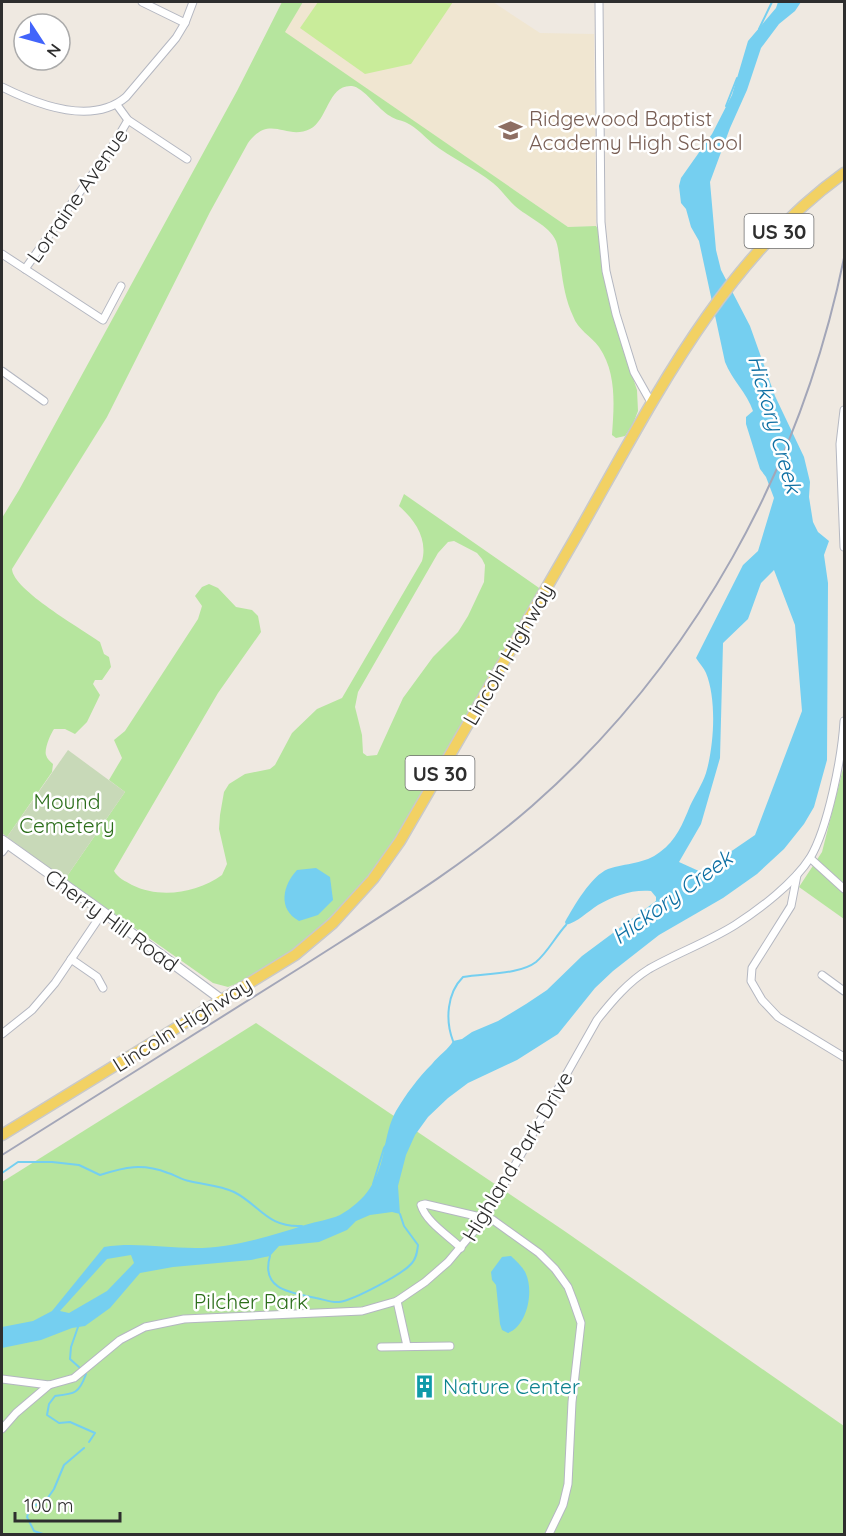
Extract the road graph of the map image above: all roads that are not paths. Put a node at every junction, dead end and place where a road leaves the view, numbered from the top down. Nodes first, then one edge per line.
1 (142, 2) edge
2 (193, 2) edge
3 (599, 2) edge
4 (185, 24) junction
5 (2, 87) edge
6 (117, 105) junction
7 (128, 120) junction
8 (187, 159) dead end
9 (844, 167) edge
10 (844, 173) edge
11 (829, 184) junction
12 (2, 254) edge
13 (25, 269) junction
14 (121, 286) dead end
15 (2, 371) edge
16 (44, 401) dead end
17 (652, 404) junction
18 (844, 410) edge
19 (844, 547) edge
20 (844, 721) edge
21 (4, 845) edge
22 (810, 858) junction
23 (797, 875) junction
24 (844, 889) edge
25 (104, 912) junction
26 (71, 959) junction
27 (822, 975) dead end
28 (103, 988) dead end
29 (844, 991) edge
30 (222, 1000) junction
31 (2, 1034) edge
32 (844, 1057) edge
33 (2, 1135) edge
34 (485, 1218) junction
35 (461, 1248) junction
36 (397, 1301) junction
37 (407, 1346) junction
38 (450, 1346) dead end
39 (381, 1347) dead end
40 (2, 1379) edge
41 (49, 1385) junction
42 (2, 1429) edge
43 (549, 1534) edge

1 - 4 street
2 - 4 street
3 - 17 street
4 - 6 street
5 - 6 street
6 - 7 street
7 - 8 street
7 - 13 street, Lorraine Avenue
9 - 11 main road, Lincoln Highway / US 30
10 - 11 main road, Lincoln Highway / US 30
11 - 17 main road, Lincoln Highway / US 30
12 - 13 street
13 - 14 street
15 - 16 street
17 - 30 main road, Lincoln Highway / US 30
18 - 19 street
20 - 22 street, Highland Park Drive
21 - 25 street, Cherry Hill Road
22 - 23 street, Highland Park Drive
22 - 24 street
23 - 32 street
23 - 34 street, Highland Park Drive
25 - 26 street
25 - 30 street, Cherry Hill Road
26 - 28 street
26 - 31 street
27 - 29 street
30 - 33 main road, Lincoln Highway / US 30
34 - 35 street, Highland Park Drive
34 - 35 street
34 - 43 street
35 - 36 street, Highland Park Drive
36 - 37 street
36 - 41 street, Highland Park Drive
37 - 38 street
37 - 39 street
40 - 41 street, Highland Park Drive
41 - 42 street

